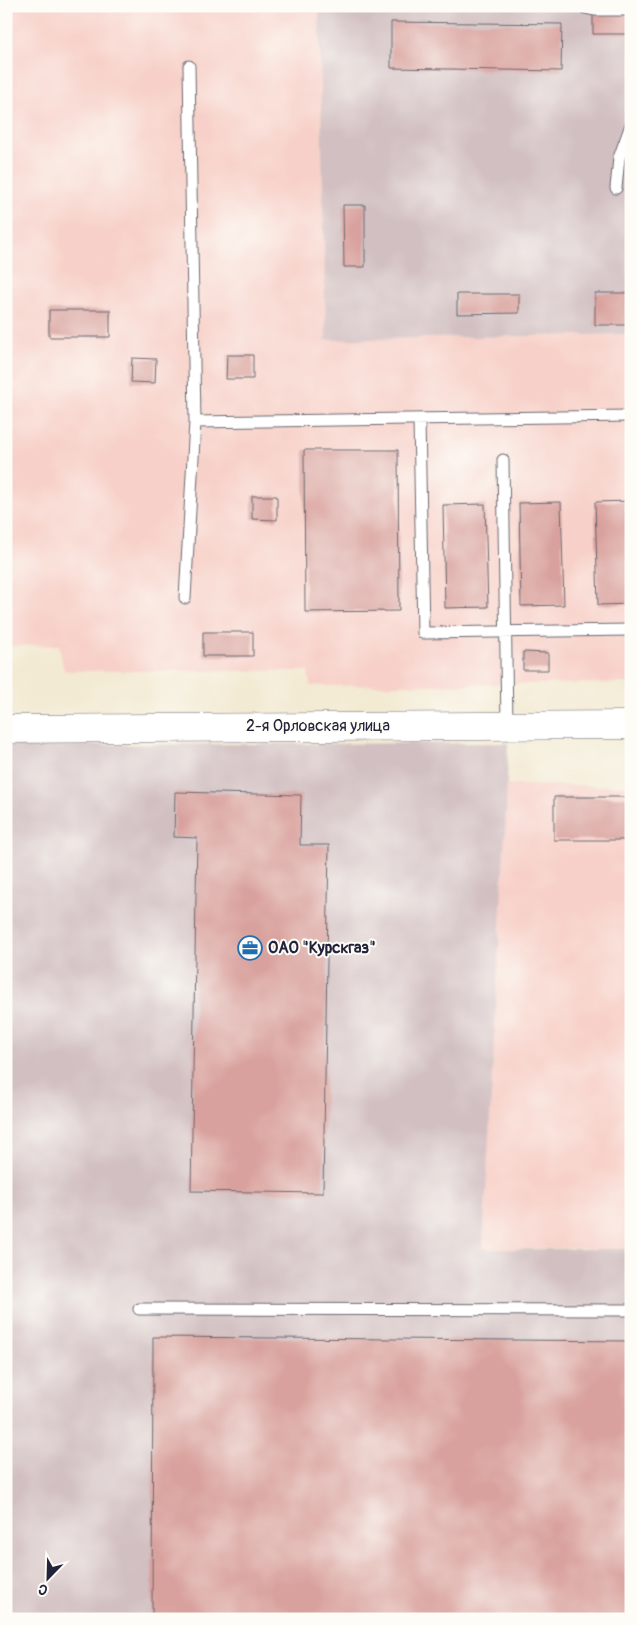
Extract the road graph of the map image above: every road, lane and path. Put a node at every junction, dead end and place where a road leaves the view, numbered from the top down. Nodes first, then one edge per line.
1 (576, 6) edge
2 (631, 10) edge
3 (189, 66) dead end
4 (631, 125) edge
5 (616, 188) dead end
6 (631, 416) edge
7 (419, 419) junction
8 (195, 422) junction
9 (503, 460) dead end
10 (185, 598) dead end
11 (631, 630) edge
12 (506, 632) junction
13 (507, 724) junction
14 (631, 725) edge
15 (6, 728) edge
16 (140, 1309) dead end
17 (631, 1310) edge

1 - 2 lane
3 - 8 lane
4 - 5 lane
6 - 7 lane
7 - 8 lane
7 - 12 lane
8 - 10 lane
9 - 12 lane
11 - 12 lane
12 - 13 lane
13 - 14 street, 2-я Орловская улица
13 - 15 street, 2-я Орловская улица
16 - 17 lane

